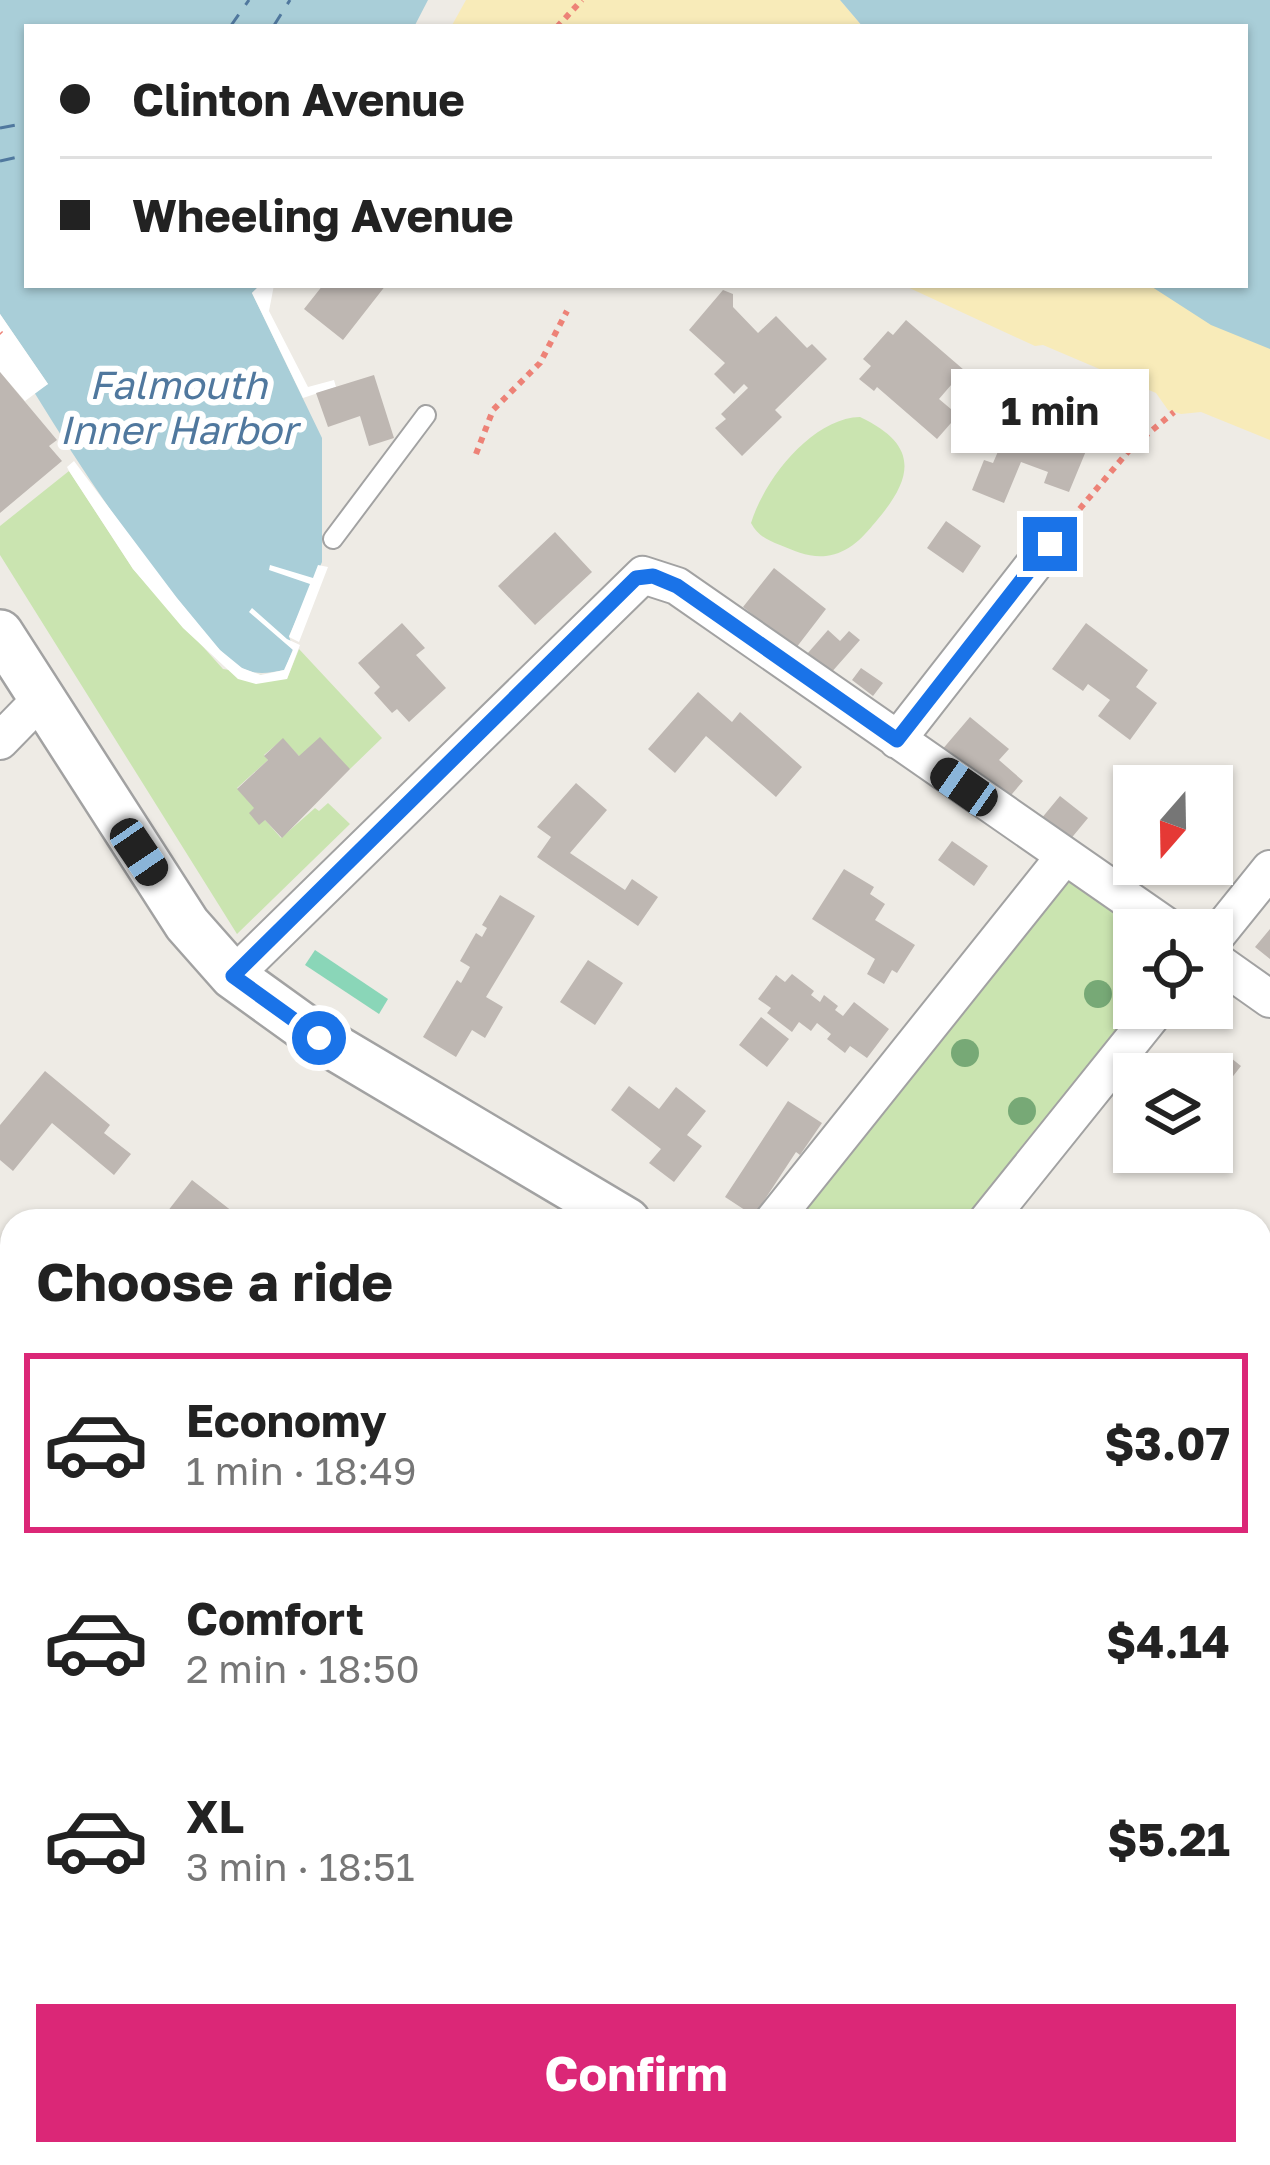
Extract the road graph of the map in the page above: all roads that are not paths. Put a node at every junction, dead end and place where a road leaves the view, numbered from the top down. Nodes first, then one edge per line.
1 (426, 415) dead end
2 (333, 539) dead end
3 (1050, 544) road end
4 (0, 633) edge
5 (43, 698) junction
6 (897, 740) junction
7 (0, 741) edge
8 (1064, 857) junction
9 (1270, 869) edge
10 (1141, 909) edge
11 (1233, 915) edge
12 (1233, 973) edge
13 (233, 976) junction
14 (1270, 999) edge
15 (1141, 1029) edge
16 (607, 1209) edge
17 (783, 1209) edge
18 (997, 1209) edge

1 - 2 lane
3 - 6 street
4 - 5 street
5 - 7 street
5 - 13 street
6 - 8 street
6 - 13 street
8 - 10 street
8 - 17 street
9 - 11 street
12 - 14 street
13 - 16 street
15 - 18 street

